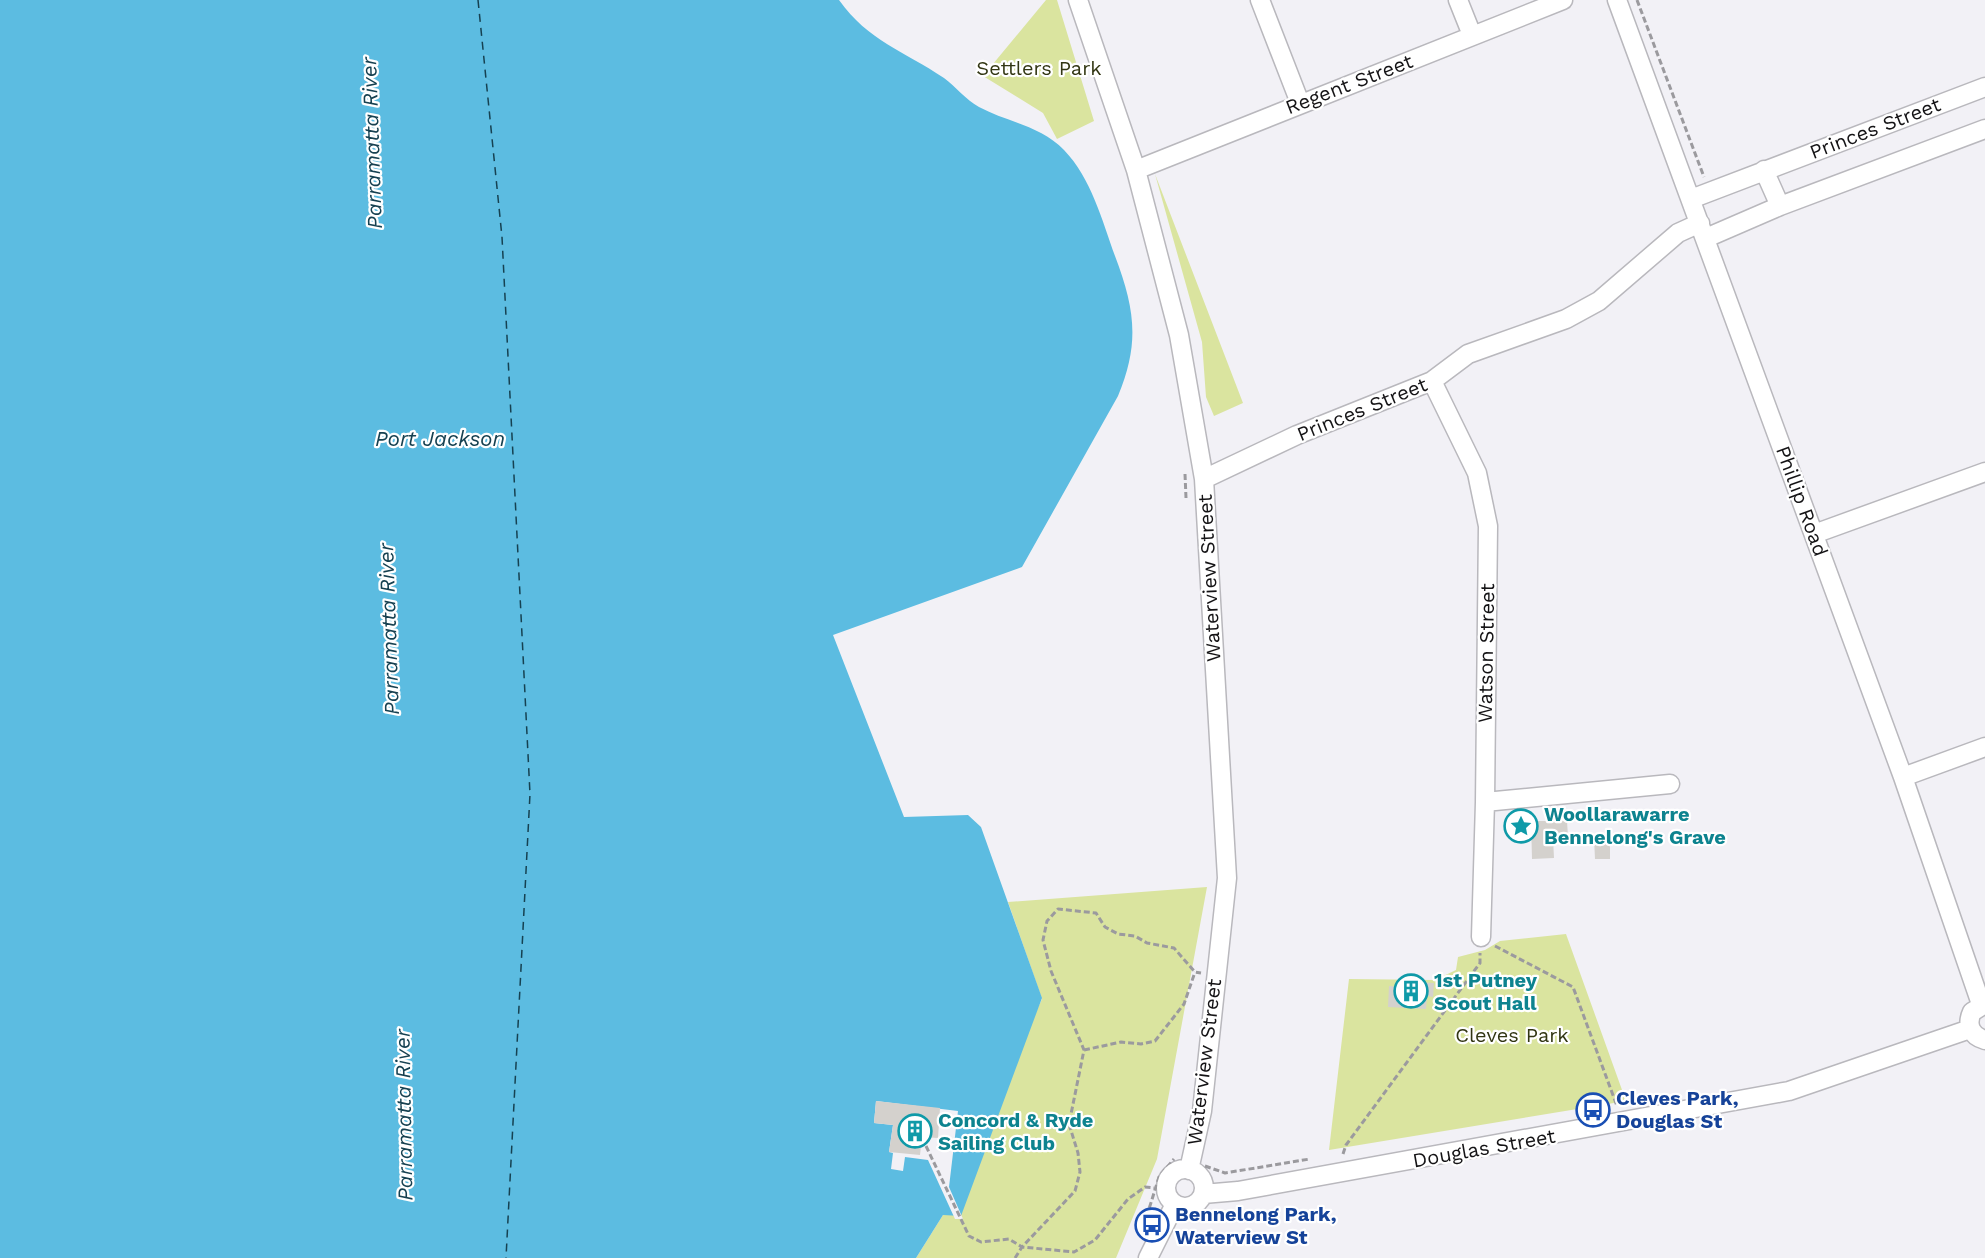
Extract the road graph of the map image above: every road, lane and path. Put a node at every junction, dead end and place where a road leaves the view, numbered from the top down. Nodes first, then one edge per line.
1 (1078, 0) edge
2 (1260, 0) edge
3 (1458, 0) edge
4 (1563, 0) edge
5 (1617, 0) edge
6 (1637, 0) edge
7 (1472, 35) junction
8 (1985, 87) edge
9 (1300, 103) junction
10 (1985, 129) edge
11 (1136, 170) junction
12 (1764, 170) junction
13 (1705, 179) dead end
14 (1691, 199) junction
15 (1780, 206) junction
16 (1703, 231) junction
17 (1432, 381) junction
18 (1985, 472) edge
19 (1184, 473) dead end
20 (1204, 479) junction
21 (1187, 503) dead end
22 (1814, 534) junction
23 (1985, 747) edge
24 (1903, 777) junction
25 (1670, 784) dead end
26 (1485, 802) junction
27 (1481, 937) junction
28 (1195, 972) junction
29 (1205, 973) junction
30 (1983, 1004) edge
31 (1978, 1034) edge
32 (1084, 1050) junction
33 (1622, 1123) junction
34 (926, 1146) dead end
35 (1334, 1155) dead end
36 (1312, 1159) dead end
37 (1183, 1160) junction
38 (1155, 1188) junction
39 (1203, 1194) junction
40 (1175, 1204) junction
41 (1141, 1235) dead end
42 (1022, 1247) junction
43 (1015, 1258) edge
44 (1148, 1258) edge

1 - 11 street, Waterview Street
2 - 9 street
3 - 7 street
4 - 7 street, Regent Street
5 - 14 street, Phillip Road
6 - 13 path
7 - 9 street, Regent Street
8 - 12 street, Princes Street
9 - 11 street, Regent Street
10 - 15 street, Princes Street
11 - 20 street, Waterview Street
12 - 14 street, Princes Street
12 - 15 street
14 - 16 street, Phillip Road
15 - 16 street, Princes Street
16 - 17 street, Princes Street
16 - 22 street, Phillip Road
17 - 20 street, Princes Street
17 - 26 street, Watson Street
18 - 22 street
19 - 21 path
20 - 29 street, Waterview Street
22 - 24 street, Phillip Road
23 - 24 street
24 - 30 street, Phillip Road
25 - 26 street
26 - 27 street, Watson Street
27 - 33 path
27 - 35 path
28 - 29 path
28 - 32 path
28 - 32 path
29 - 37 street, Waterview Street
30 - 31 street
31 - 33 street, Douglas Street
32 - 42 path
33 - 39 street, Douglas Street
34 - 42 path
36 - 37 path
37 - 38 path
37 - 39 street
37 - 40 street
38 - 41 path
38 - 42 path
39 - 40 street, Douglas Street
40 - 44 street
42 - 43 path

